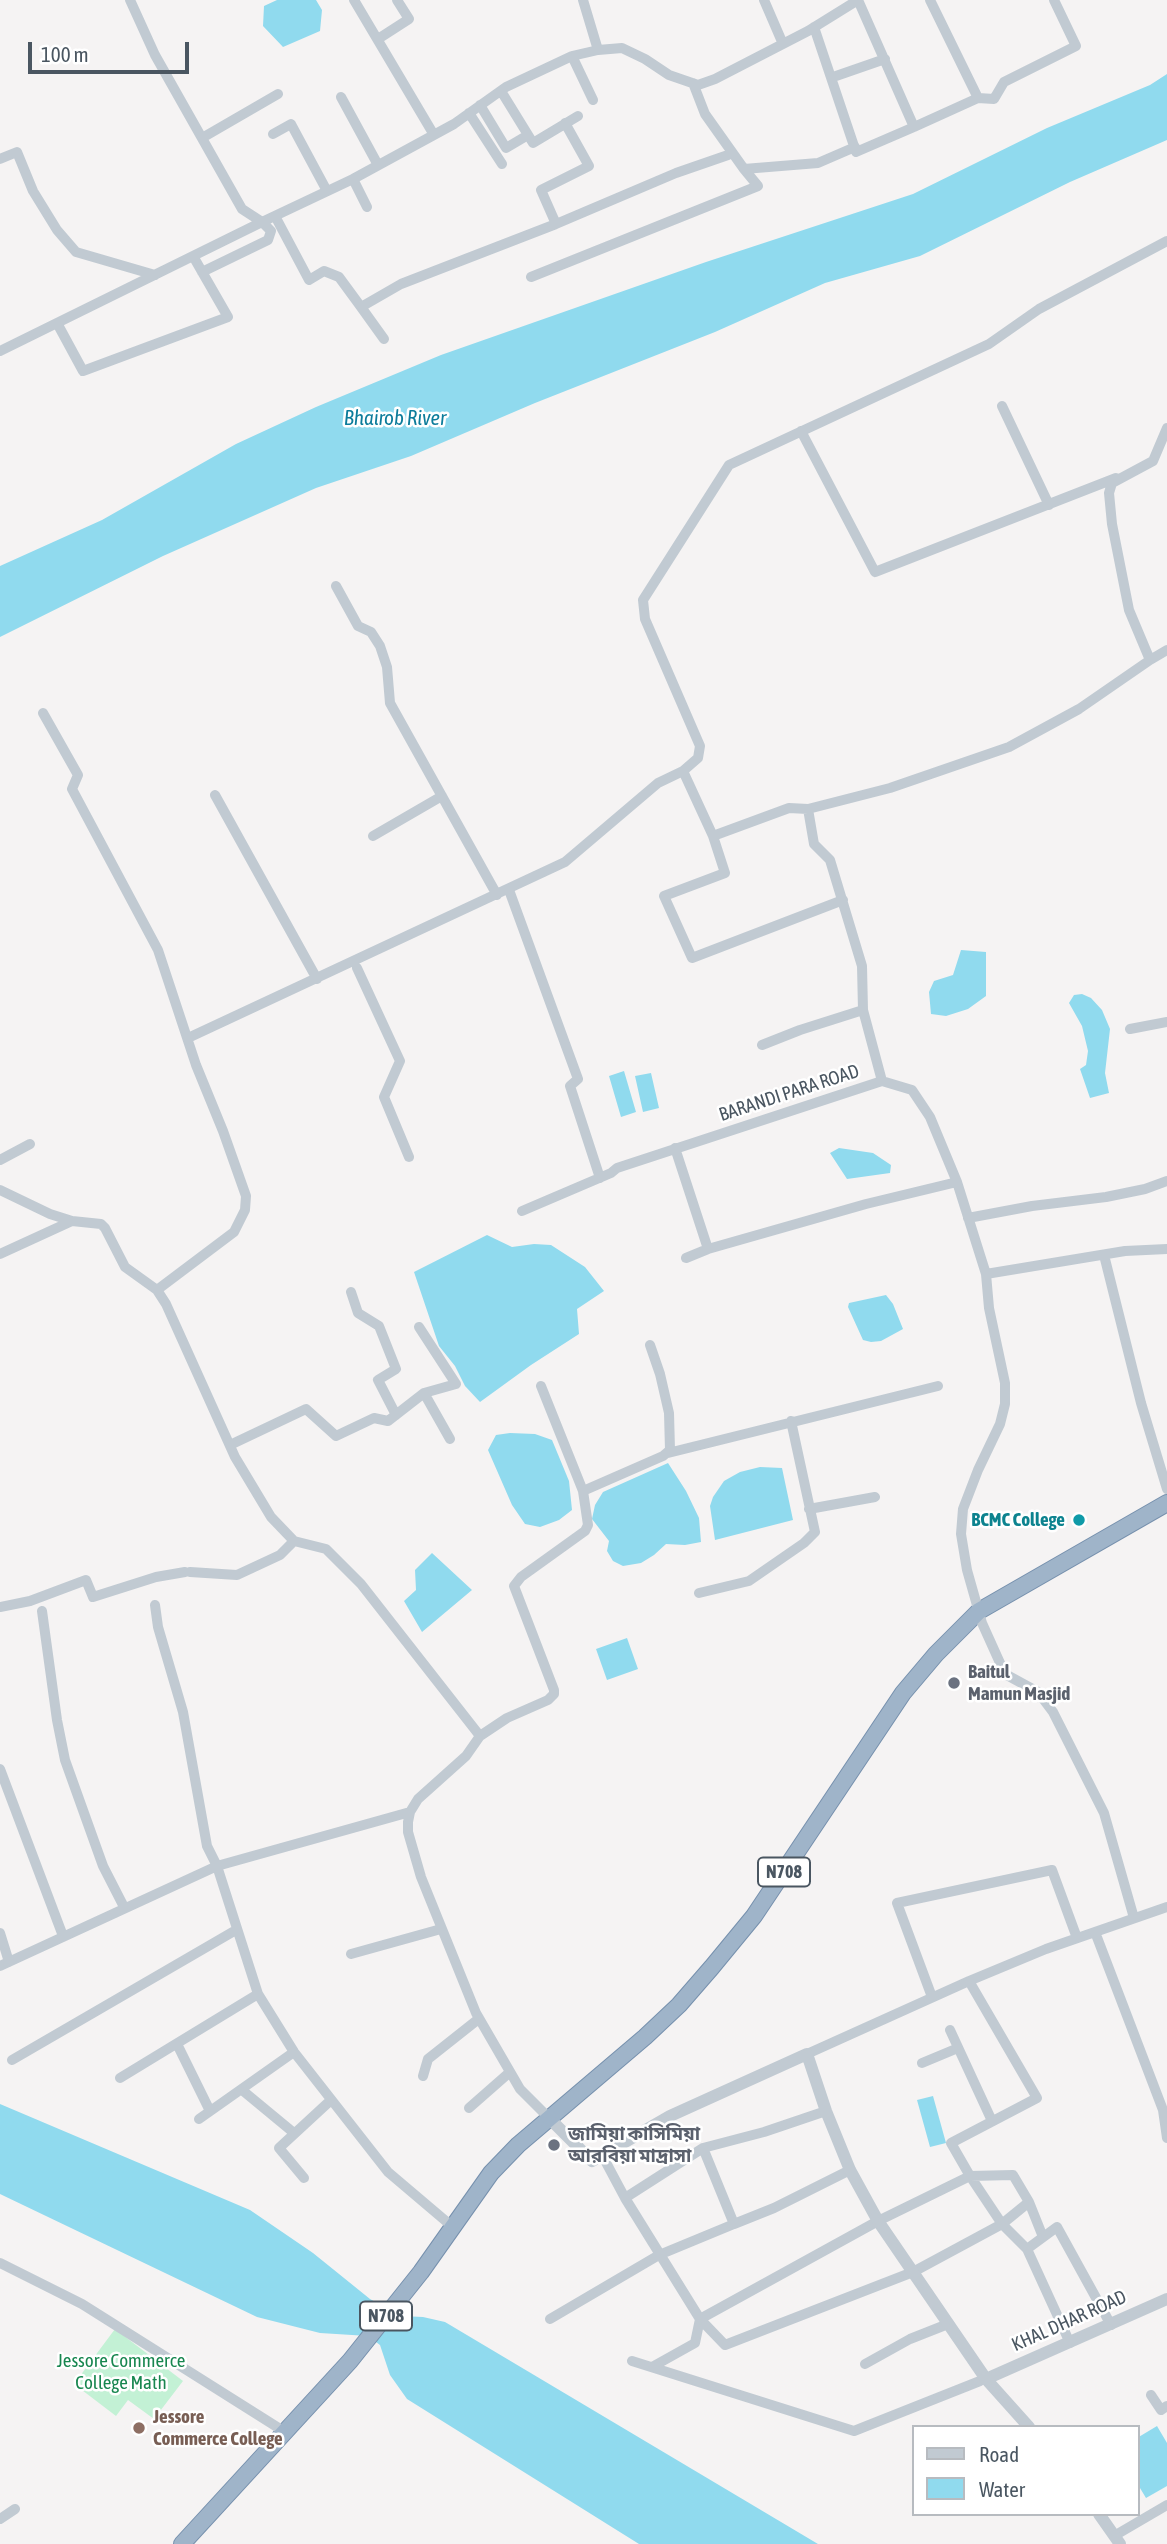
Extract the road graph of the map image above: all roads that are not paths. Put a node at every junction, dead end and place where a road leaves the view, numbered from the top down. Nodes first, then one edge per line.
1 (130, 0) edge
2 (354, 0) edge
3 (397, 0) edge
4 (583, 0) edge
5 (764, 0) edge
6 (858, 0) edge
7 (930, 0) edge
8 (1054, 0) edge
9 (814, 27) junction
10 (377, 39) junction
11 (783, 44) junction
12 (598, 50) junction
13 (572, 57) junction
14 (885, 59) junction
15 (836, 76) dead end
16 (693, 83) junction
17 (501, 91) junction
18 (278, 94) dead end
19 (341, 97) dead end
20 (978, 98) junction
21 (593, 100) dead end
22 (480, 106) junction
23 (469, 113) junction
24 (578, 116) dead end
25 (565, 123) junction
26 (914, 127) junction
27 (273, 134) dead end
28 (434, 135) junction
29 (528, 135) junction
30 (202, 138) junction
31 (855, 147) junction
32 (729, 155) dead end
33 (0, 159) edge
34 (502, 164) dead end
35 (378, 165) junction
36 (744, 169) junction
37 (353, 179) junction
38 (327, 191) junction
39 (367, 207) dead end
40 (275, 216) junction
41 (262, 222) junction
42 (556, 224) junction
43 (1167, 241) edge
44 (193, 256) junction
45 (202, 272) junction
46 (155, 275) junction
47 (531, 277) dead end
48 (362, 307) junction
49 (57, 323) junction
50 (384, 339) dead end
51 (0, 351) edge
52 (1002, 406) dead end
53 (1167, 428) edge
54 (801, 431) junction
55 (1120, 477) junction
56 (1049, 505) junction
57 (336, 586) dead end
58 (1167, 650) edge
59 (1150, 660) junction
60 (43, 713) dead end
61 (682, 771) junction
62 (215, 795) dead end
63 (442, 796) junction
64 (808, 809) junction
65 (373, 836) dead end
66 (713, 836) junction
67 (509, 890) junction
68 (497, 895) junction
69 (843, 900) junction
70 (358, 968) dead end
71 (317, 979) junction
72 (863, 1010) junction
73 (1167, 1022) edge
74 (1130, 1028) dead end
75 (188, 1038) junction
76 (762, 1045) dead end
77 (882, 1081) junction
78 (30, 1144) dead end
79 (675, 1149) junction
80 (409, 1157) dead end
81 (0, 1160) edge
82 (600, 1178) junction
83 (1167, 1181) edge
84 (957, 1182) junction
85 (0, 1190) edge
86 (522, 1211) dead end
87 (968, 1218) junction
88 (72, 1222) junction
89 (1167, 1249) edge
90 (708, 1250) junction
91 (0, 1254) edge
92 (1104, 1255) junction
93 (686, 1258) dead end
94 (986, 1274) junction
95 (157, 1290) junction
96 (351, 1292) dead end
97 (419, 1327) dead end
98 (650, 1345) dead end
99 (541, 1386) dead end
100 (938, 1386) dead end
101 (424, 1393) junction
102 (396, 1415) junction
103 (791, 1421) junction
104 (450, 1439) dead end
105 (230, 1445) junction
106 (668, 1453) junction
107 (1167, 1489) edge
108 (583, 1491) junction
109 (875, 1497) dead end
110 (1167, 1503) edge
111 (809, 1509) junction
112 (294, 1541) junction
113 (698, 1593) dead end
114 (155, 1605) dead end
115 (0, 1607) edge
116 (42, 1611) dead end
117 (979, 1611) junction
118 (480, 1736) junction
119 (0, 1769) edge
120 (410, 1812) junction
121 (217, 1866) junction
122 (124, 1907) junction
123 (1167, 1907) edge
124 (1134, 1919) junction
125 (441, 1929) junction
126 (236, 1930) junction
127 (1095, 1932) junction
128 (0, 1933) edge
129 (63, 1936) junction
130 (1077, 1938) junction
131 (351, 1954) dead end
132 (5, 1964) edge
133 (969, 1981) junction
134 (258, 1994) junction
135 (932, 1997) junction
136 (477, 2021) dead end
137 (950, 2030) dead end
138 (177, 2043) junction
139 (958, 2048) junction
140 (294, 2052) junction
141 (807, 2054) junction
142 (12, 2060) dead end
143 (922, 2063) dead end
144 (510, 2072) junction
145 (423, 2076) dead end
146 (120, 2078) dead end
147 (242, 2090) junction
148 (331, 2100) junction
149 (469, 2108) dead end
150 (210, 2111) junction
151 (827, 2111) junction
152 (199, 2119) dead end
153 (550, 2119) junction
154 (992, 2121) junction
155 (294, 2133) junction
156 (1167, 2138) edge
157 (703, 2148) junction
158 (603, 2155) junction
159 (850, 2170) junction
160 (970, 2176) junction
161 (304, 2178) dead end
162 (625, 2197) junction
163 (1029, 2202) junction
164 (878, 2221) junction
165 (734, 2224) junction
166 (1002, 2224) junction
167 (454, 2228) junction
168 (1044, 2237) junction
169 (1027, 2249) junction
170 (659, 2255) junction
171 (0, 2263) edge
172 (913, 2272) junction
173 (1162, 2301) edge
174 (1167, 2312) edge
175 (550, 2319) dead end
176 (700, 2319) junction
177 (948, 2324) junction
178 (1111, 2325) junction
179 (1070, 2343) junction
180 (632, 2361) dead end
181 (865, 2364) dead end
182 (652, 2367) junction
183 (983, 2380) junction
184 (1151, 2395) dead end
185 (1167, 2406) edge
186 (1027, 2425) edge
187 (285, 2432) junction
188 (1167, 2505) edge
189 (15, 2509) dead end
190 (1100, 2516) edge
191 (0, 2519) edge
192 (1117, 2540) edge
193 (183, 2544) edge

1 - 30 street
2 - 10 street
3 - 10 street
4 - 12 street
5 - 11 street
6 - 9 street
6 - 14 street
7 - 20 street
8 - 20 street
9 - 11 street
9 - 31 street
10 - 28 street
11 - 16 street
12 - 13 street
12 - 16 street
13 - 17 street
13 - 21 street
14 - 15 street
14 - 26 street
16 - 36 street
17 - 22 street
17 - 29 street
18 - 30 street
19 - 35 street
20 - 26 street
22 - 23 street
22 - 29 street
23 - 28 street
23 - 34 street
24 - 25 street
25 - 29 street
25 - 42 street
26 - 31 street
27 - 38 street
28 - 35 street
30 - 41 street
31 - 36 street
32 - 42 street
33 - 46 street
35 - 37 street
36 - 47 street
37 - 38 street
37 - 39 street
38 - 40 street
40 - 41 street
40 - 48 street
41 - 44 street
41 - 45 street
42 - 48 street
43 - 54 street
44 - 45 street
44 - 46 street
45 - 49 street
46 - 49 street
48 - 50 street
49 - 51 street
52 - 56 street
53 - 55 street
54 - 56 street
54 - 61 street
55 - 56 street
55 - 59 street
57 - 63 street
58 - 59 street
59 - 64 street
60 - 75 street
61 - 66 street
61 - 67 street
62 - 71 street
63 - 65 street
63 - 68 street
64 - 66 street
64 - 69 street
66 - 69 street
67 - 68 street
67 - 82 street
68 - 71 street
69 - 72 street
70 - 80 street
71 - 75 street
72 - 76 street
72 - 77 street
73 - 74 street
75 - 95 street
77 - 79 street, BARANDI PARA ROAD
77 - 84 street, BARANDI PARA ROAD
78 - 81 street
79 - 82 street, BARANDI PARA ROAD
79 - 90 street
82 - 86 street, BARANDI PARA ROAD
83 - 87 street
84 - 87 street, BARANDI PARA ROAD
84 - 90 street
85 - 88 street
87 - 94 street, BARANDI PARA ROAD
88 - 91 street
88 - 95 street
89 - 92 street
90 - 93 street
92 - 94 street
92 - 107 street
94 - 117 street, BARANDI PARA ROAD
95 - 105 street
96 - 102 street
97 - 101 street
98 - 106 street
99 - 108 street
100 - 103 street
101 - 102 street
101 - 104 street
102 - 105 street
103 - 106 street
103 - 111 street
105 - 112 street
106 - 108 street
108 - 118 street
109 - 111 street
110 - 117 highway, N708
111 - 113 street
112 - 115 street
112 - 118 street
114 - 121 street
116 - 122 street
117 - 124 street, BARANDI PARA ROAD
117 - 153 highway, N708
118 - 120 street
119 - 129 street
120 - 121 street
120 - 125 street
121 - 122 street
121 - 126 street
122 - 129 street
123 - 124 street
124 - 127 street
125 - 131 street
125 - 144 street
126 - 134 street
126 - 142 street
127 - 130 street
127 - 156 street
128 - 132 street
129 - 132 street
130 - 133 street
130 - 135 street
133 - 135 street
133 - 154 street
134 - 138 street
134 - 140 street
135 - 141 street
136 - 145 street
137 - 139 street
138 - 146 street
138 - 150 street
139 - 143 street
139 - 154 street
140 - 147 street
140 - 148 street
141 - 151 street
141 - 158 street
144 - 149 street
144 - 153 street
147 - 150 street
147 - 155 street
148 - 155 street
148 - 167 street
150 - 152 street
151 - 157 street
151 - 159 street
153 - 158 street
153 - 167 highway, N708
154 - 160 street
155 - 161 street
157 - 162 street
157 - 165 street
158 - 162 street
159 - 164 street
159 - 165 street
160 - 163 street
160 - 164 street
160 - 166 street
162 - 170 street
163 - 166 street
163 - 168 street
164 - 172 street
164 - 176 street
165 - 170 street
166 - 169 street
166 - 172 street
167 - 187 highway, N708
168 - 169 street
168 - 178 street
169 - 179 street
170 - 175 street
170 - 176 street
171 - 187 street
172 - 176 street
172 - 177 street
173 - 174 street
173 - 178 street, KHAL DHAR ROAD
176 - 182 street
177 - 181 street
177 - 183 street
178 - 179 street, KHAL DHAR ROAD
179 - 183 street, KHAL DHAR ROAD
180 - 182 street
182 - 183 street
183 - 186 street
184 - 185 street
187 - 193 highway, N708
188 - 192 street
189 - 191 street
190 - 192 street

